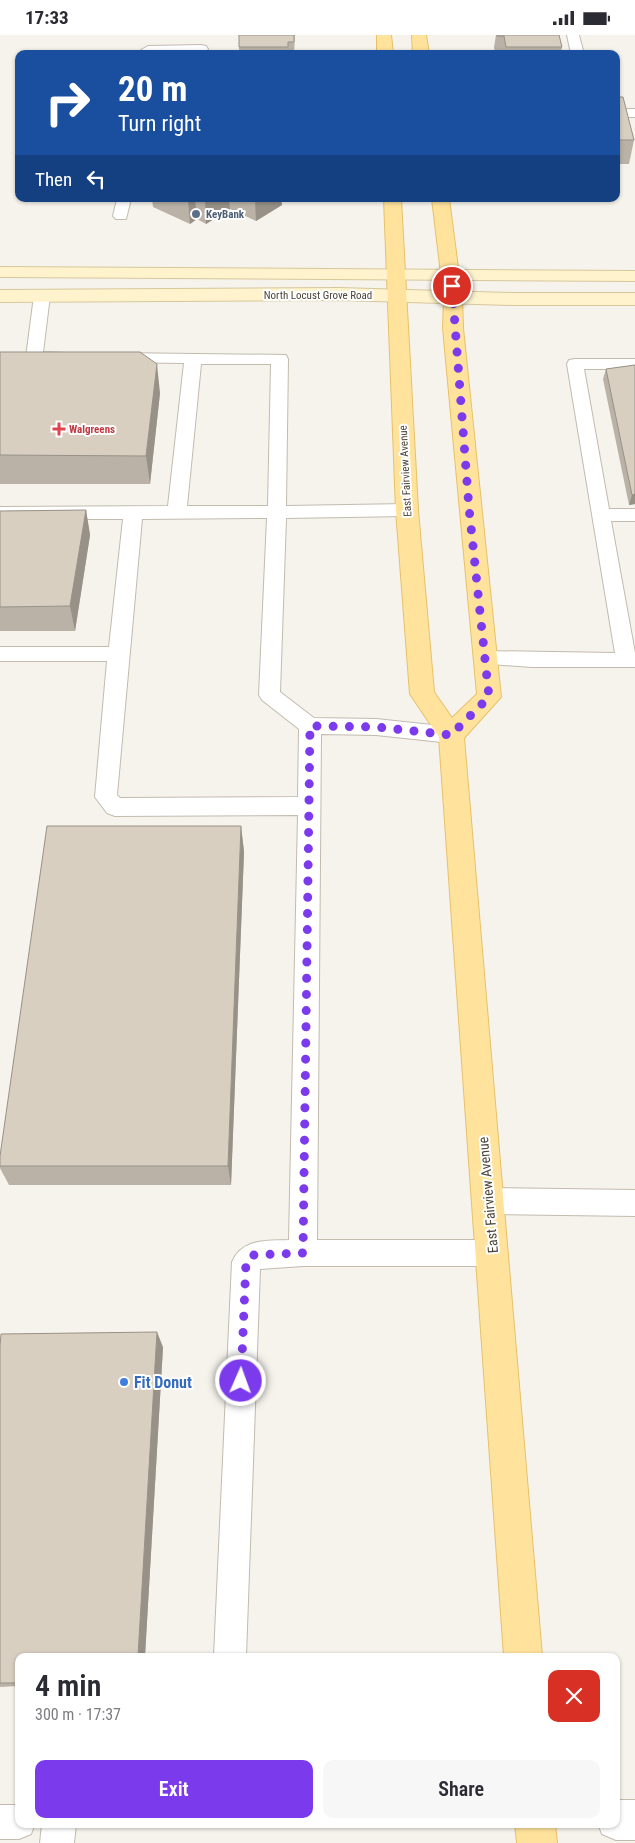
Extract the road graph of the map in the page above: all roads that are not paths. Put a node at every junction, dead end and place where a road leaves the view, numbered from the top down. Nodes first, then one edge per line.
1 (150, 35) edge
2 (384, 35) edge
3 (419, 35) edge
4 (573, 35) edge
5 (201, 49) dead end
6 (147, 50) edge
7 (183, 50) edge
8 (385, 50) edge
9 (421, 50) edge
10 (577, 50) edge
11 (620, 113) edge
12 (635, 113) edge
13 (123, 202) edge
14 (392, 202) edge
15 (440, 202) edge
16 (121, 216) dead end
17 (0, 272) edge
18 (52, 272) junction
19 (396, 273) junction
20 (450, 275) junction
21 (635, 276) edge
22 (0, 283) edge
23 (0, 296) edge
24 (42, 296) junction
25 (397, 296) junction
26 (453, 298) junction
27 (635, 299) edge
28 (74, 357) edge
29 (104, 358) edge
30 (193, 358) junction
31 (635, 364) edge
32 (407, 510) junction
33 (133, 512) junction
34 (177, 512) junction
35 (277, 512) junction
36 (0, 513) edge
37 (601, 515) junction
38 (635, 515) edge
39 (0, 654) edge
40 (118, 654) junction
41 (484, 657) junction
42 (630, 660) edge
43 (310, 726) junction
44 (451, 735) junction
45 (308, 806) junction
46 (488, 1201) junction
47 (635, 1203) edge
48 (303, 1253) junction
49 (493, 1253) junction
50 (230, 1653) edge
51 (523, 1653) edge
52 (620, 1820) edge
53 (635, 1820) edge
54 (0, 1822) edge
55 (15, 1822) edge
56 (59, 1828) edge
57 (535, 1828) edge
58 (57, 1843) edge
59 (537, 1843) edge

1 - 6 lane
2 - 8 main road
3 - 9 main road
4 - 10 lane
5 - 7 lane
11 - 12 lane
13 - 16 lane
14 - 19 main road, East Fairview Avenue
15 - 20 main road
17 - 18 main road, North Locust Grove Road
18 - 19 main road, North Locust Grove Road
18 - 22 main road
19 - 20 main road, North Locust Grove Road
19 - 25 main road, East Fairview Avenue
20 - 21 main road, North Locust Grove Road
20 - 26 main road
23 - 24 main road, North Locust Grove Road
24 - 25 main road, North Locust Grove Road
24 - 28 lane
25 - 26 main road, North Locust Grove Road
25 - 32 main road, East Fairview Avenue
26 - 27 main road, North Locust Grove Road
26 - 41 main road
29 - 30 lane
30 - 34 lane
30 - 35 lane
31 - 37 lane
32 - 35 lane
32 - 44 main road, East Fairview Avenue
33 - 34 lane
33 - 36 lane
33 - 40 lane
34 - 35 lane
35 - 43 lane
37 - 38 lane
37 - 42 lane
39 - 40 lane
40 - 45 lane
41 - 42 lane
41 - 44 main road
43 - 44 lane
43 - 45 lane
44 - 46 main road, East Fairview Avenue
45 - 48 lane
46 - 47 lane
46 - 49 main road, East Fairview Avenue
48 - 49 lane
48 - 50 lane
49 - 51 main road, East Fairview Avenue
52 - 53 street
54 - 55 lane
56 - 58 lane
57 - 59 main road

